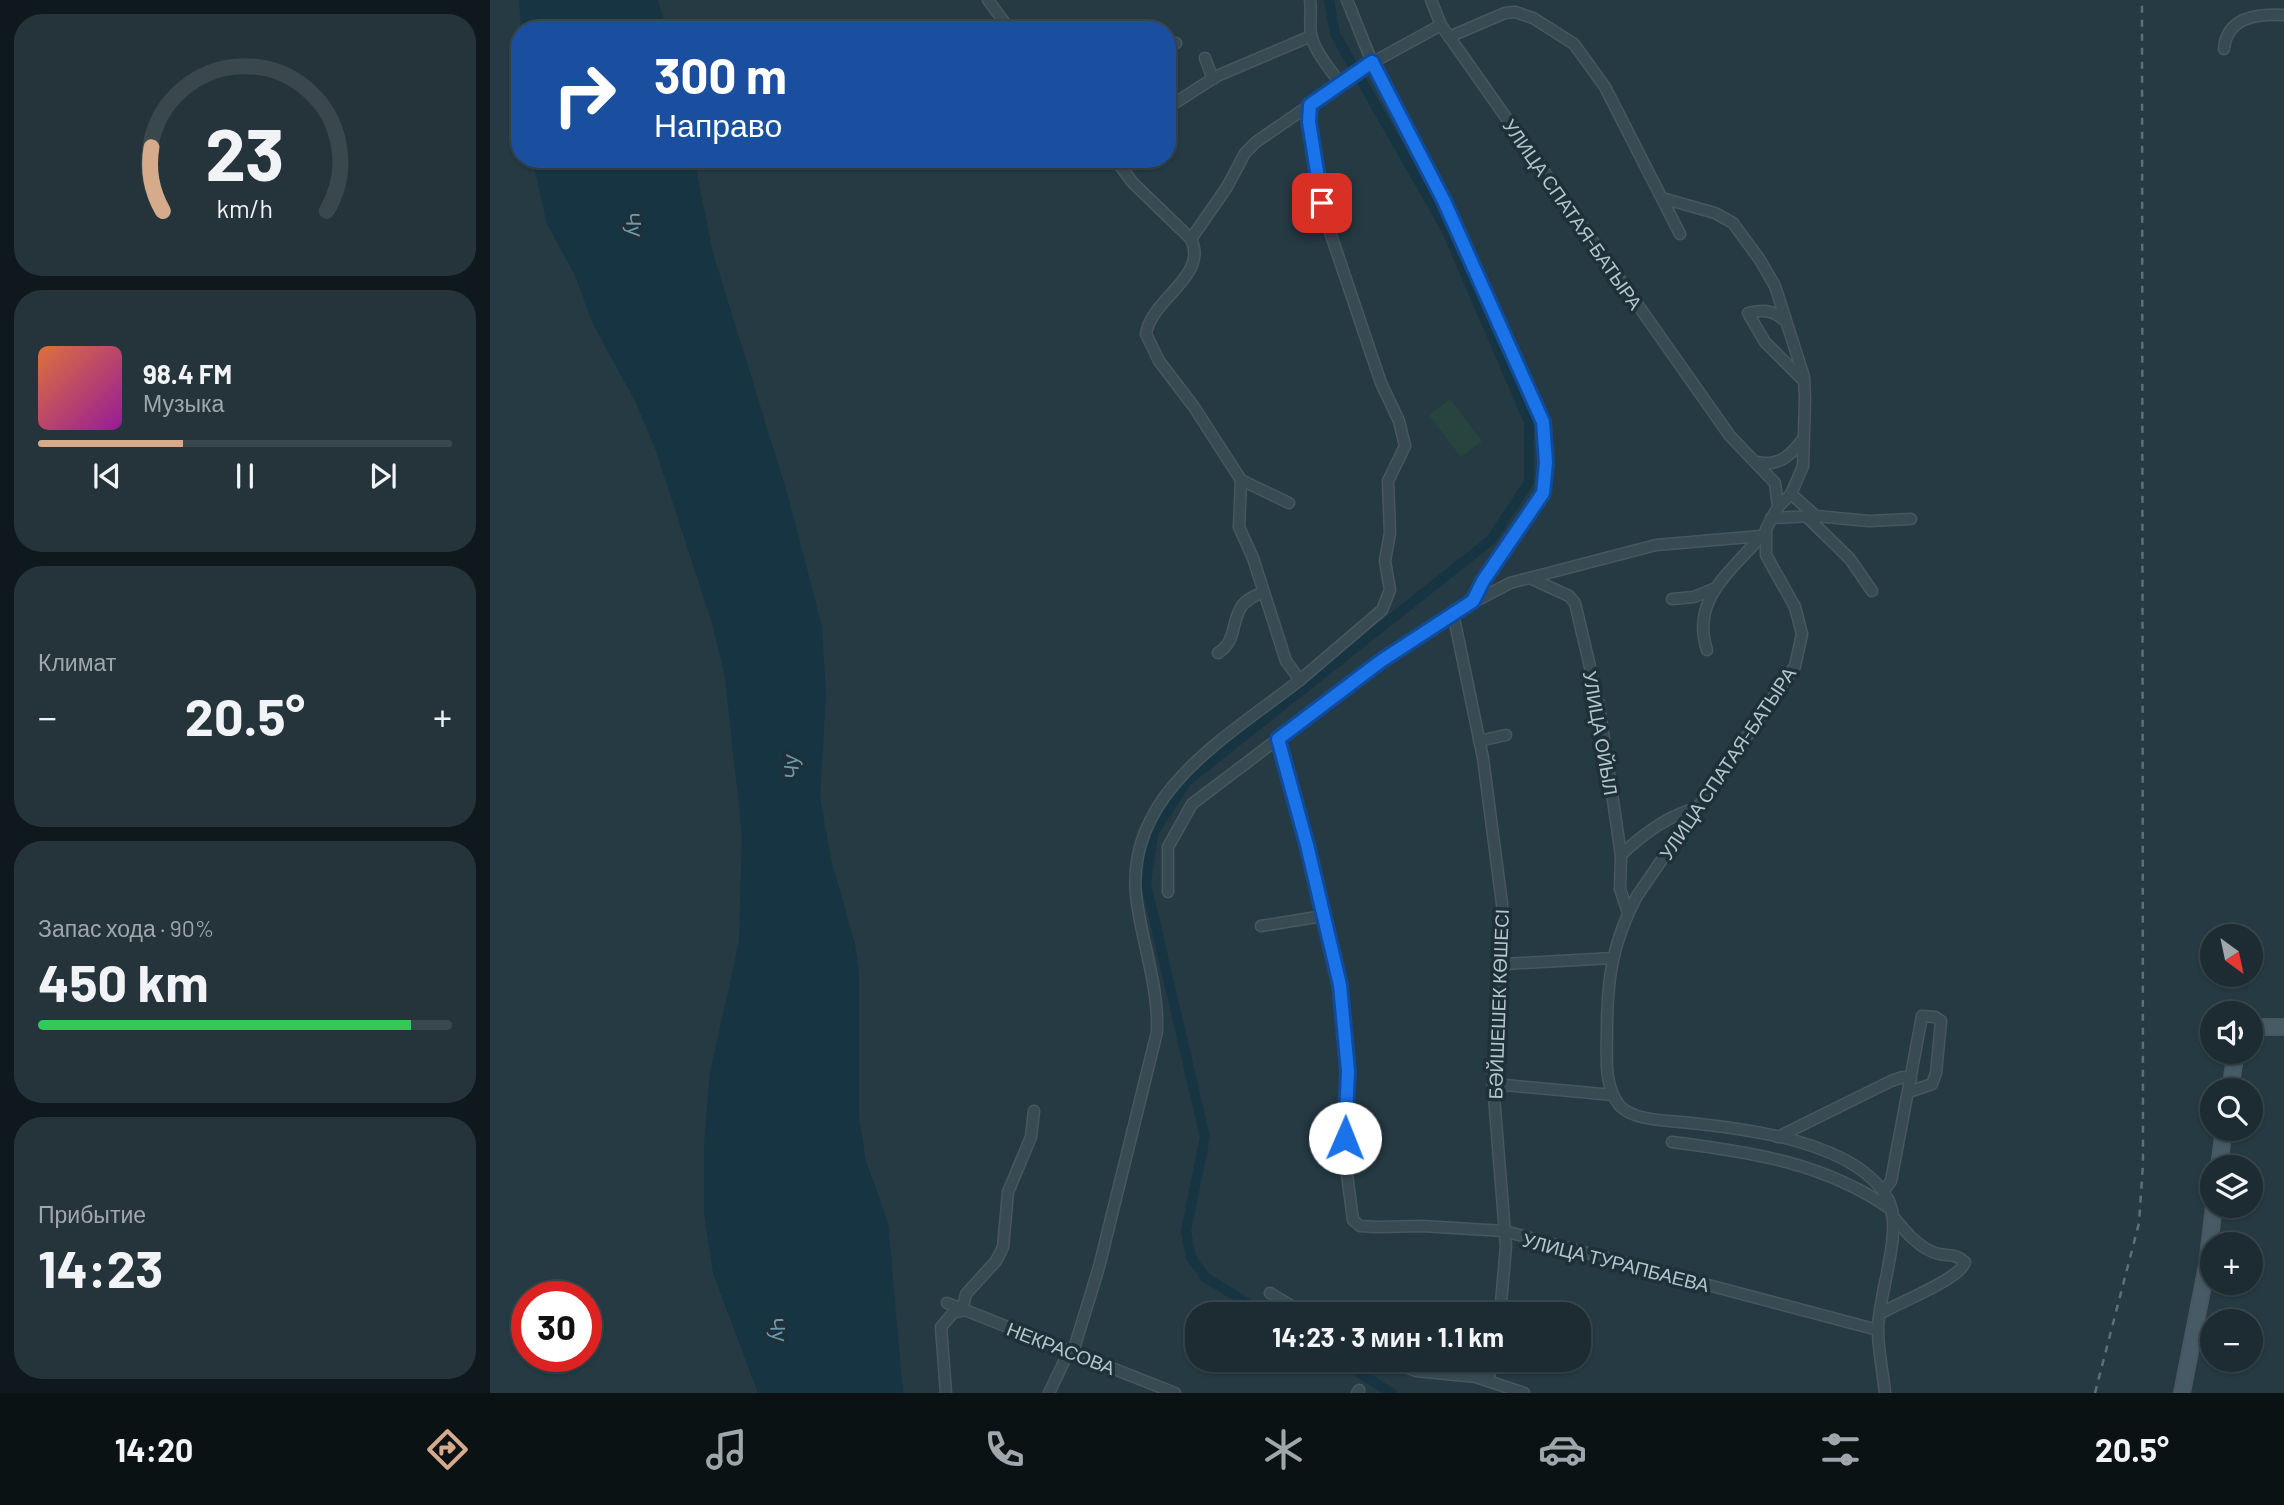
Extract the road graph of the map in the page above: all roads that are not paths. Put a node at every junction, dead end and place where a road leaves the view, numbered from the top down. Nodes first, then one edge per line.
1 (988, 0) edge
2 (1310, 0) edge
3 (1347, 0) edge
4 (1431, 0) edge
5 (2284, 15) edge
6 (1003, 21) edge
7 (1441, 25) junction
8 (1311, 36) junction
9 (1449, 37) junction
10 (2224, 49) dead end
11 (1205, 58) dead end
12 (1370, 63) junction
13 (1213, 79) junction
14 (1343, 81) junction
15 (1176, 102) edge
16 (1310, 105) junction
17 (1122, 168) edge
18 (1661, 198) junction
19 (1680, 234) dead end
20 (1191, 239) junction
21 (1784, 320) junction
22 (1804, 382) junction
23 (1803, 439) junction
24 (1757, 461) junction
25 (1241, 480) junction
26 (1791, 494) junction
27 (1289, 503) dead end
28 (1778, 507) junction
29 (1811, 516) junction
30 (1771, 518) junction
31 (1911, 519) dead end
32 (1764, 532) junction
33 (1530, 578) junction
34 (1716, 587) junction
35 (1871, 591) dead end
36 (1262, 592) junction
37 (1672, 599) dead end
38 (1473, 601) junction
39 (1452, 613) junction
40 (1707, 650) dead end
41 (1218, 653) dead end
42 (1300, 680) junction
43 (1506, 735) dead end
44 (1278, 739) junction
45 (1479, 741) junction
46 (1697, 808) junction
47 (1621, 855) junction
48 (1168, 892) dead end
49 (1628, 913) junction
50 (1323, 916) junction
51 (1261, 926) dead end
52 (1613, 958) junction
53 (1504, 964) junction
54 (2263, 1027) edge
55 (2284, 1027) edge
56 (1912, 1079) junction
57 (1493, 1084) junction
58 (1909, 1092) junction
59 (1613, 1095) junction
60 (1034, 1111) dead end
61 (1778, 1136) junction
62 (1672, 1142) dead end
63 (1863, 1174) junction
64 (1849, 1184) junction
65 (1883, 1192) junction
66 (1892, 1212) junction
67 (2213, 1218) edge
68 (1504, 1231) junction
69 (1270, 1293) dead end
70 (1285, 1302) edge
71 (1501, 1302) edge
72 (947, 1303) dead end
73 (962, 1311) junction
74 (1880, 1314) junction
75 (1878, 1330) junction
76 (1071, 1352) junction
77 (1423, 1372) edge
78 (1490, 1372) edge
79 (1488, 1381) junction
80 (946, 1393) edge
81 (1049, 1393) edge
82 (1175, 1393) edge
83 (1524, 1393) edge
84 (1885, 1393) edge
85 (2182, 1393) edge

1 - 6 street
2 - 8 street
3 - 12 street
4 - 7 street, УЛИЦА СПАТАЯ-БАТЫРА
5 - 10 street
7 - 9 street, УЛИЦА СПАТАЯ-БАТЫРА
7 - 12 street
8 - 13 street
8 - 14 street
9 - 18 street
9 - 24 street, УЛИЦА СПАТАЯ-БАТЫРА
11 - 13 street
12 - 14 street
12 - 38 street
13 - 15 street
14 - 16 street
16 - 20 street
16 - 42 street
17 - 20 street
18 - 19 street
18 - 21 street
20 - 25 street
21 - 22 street
21 - 22 street
22 - 23 street
23 - 24 street
23 - 26 street
24 - 28 street, УЛИЦА СПАТАЯ-БАТЫРА
25 - 27 street
25 - 36 street
26 - 28 street
26 - 29 street
28 - 30 street
29 - 30 street
29 - 31 street
29 - 35 street
30 - 32 street
32 - 33 street
32 - 34 street
32 - 46 street, УЛИЦА СПАТАЯ-БАТЫРА
33 - 38 street
33 - 47 street, УЛИЦА ОЙЫЛ
34 - 37 street
34 - 40 street
36 - 41 street
36 - 42 street
38 - 39 street
39 - 44 street
39 - 45 street, БӘЙШЕШЕК КӨШЕСІ
42 - 76 street
43 - 45 street
44 - 48 street
44 - 50 street
45 - 53 street, БӘЙШЕШЕК КӨШЕСІ
46 - 47 street
46 - 49 street, УЛИЦА СПАТАЯ-БАТЫРА
47 - 49 street, УЛИЦА ОЙЫЛ
49 - 52 street, УЛИЦА СПАТАЯ-БАТЫРА
50 - 51 street
50 - 68 street, УЛИЦА ТУРАПБАЕВА
52 - 53 street
52 - 59 street, УЛИЦА СПАТАЯ-БАТЫРА
53 - 57 street, БӘЙШЕШЕК КӨШЕСІ
54 - 55 street
56 - 58 street
56 - 58 street
56 - 61 street
57 - 59 street
57 - 68 street, БӘЙШЕШЕК КӨШЕСІ
58 - 65 street
59 - 61 street
60 - 73 street
61 - 63 street
62 - 64 street
63 - 64 street
63 - 65 street
64 - 66 street
65 - 66 street
66 - 74 street
66 - 74 street
67 - 85 street
68 - 71 street, БӘЙШЕШЕК КӨШЕСІ
68 - 75 street, УЛИЦА ТУРАПБАЕВА
69 - 70 street
72 - 73 street, НЕКРАСОВА
73 - 76 street, НЕКРАСОВА
73 - 80 street
74 - 75 street
75 - 84 street
76 - 81 street
76 - 82 street, НЕКРАСОВА
77 - 79 street
78 - 79 street
79 - 83 street

